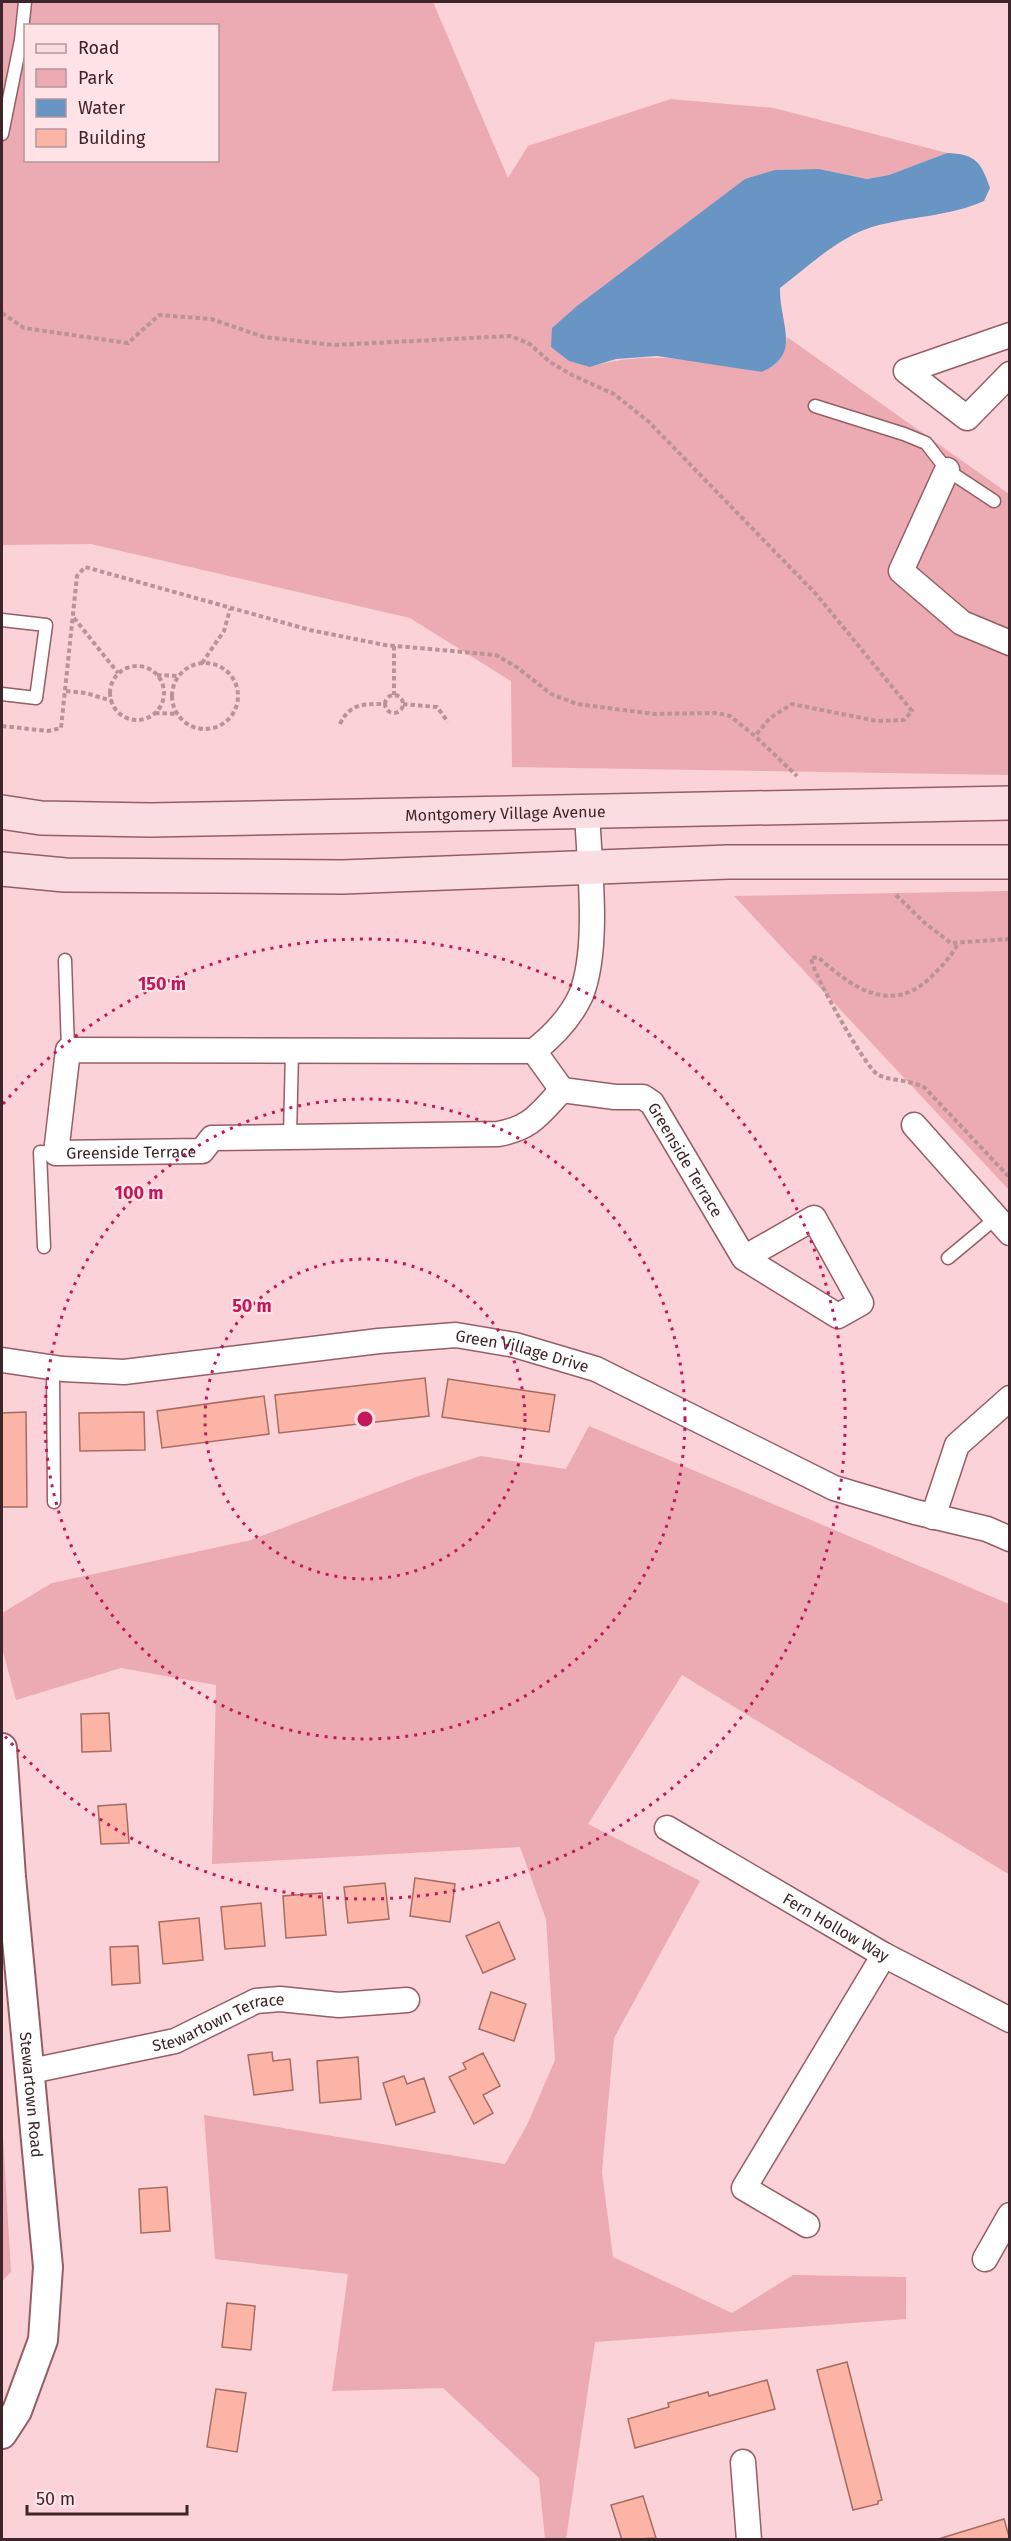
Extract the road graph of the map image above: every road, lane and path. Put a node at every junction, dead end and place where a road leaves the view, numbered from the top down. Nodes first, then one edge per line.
1 (25, 2) edge
2 (2, 134) edge
3 (2, 313) edge
4 (1010, 334) edge
5 (1010, 374) edge
6 (814, 406) dead end
7 (947, 470) junction
8 (994, 501) dead end
9 (230, 609) junction
10 (73, 618) junction
11 (2, 620) edge
12 (1010, 643) edge
13 (394, 646) junction
14 (201, 664) junction
15 (118, 673) junction
16 (156, 675) junction
17 (180, 676) junction
18 (66, 691) junction
19 (2, 694) edge
20 (394, 695) junction
21 (112, 701) junction
22 (385, 704) junction
23 (403, 704) junction
24 (154, 713) junction
25 (178, 714) junction
26 (448, 722) dead end
27 (340, 723) dead end
28 (2, 726) edge
29 (755, 736) junction
30 (797, 776) dead end
31 (1010, 802) edge
32 (587, 811) junction
33 (2, 812) edge
34 (1010, 862) edge
35 (589, 868) junction
36 (2, 869) edge
37 (896, 895) dead end
38 (1010, 939) edge
39 (957, 945) junction
40 (65, 960) dead end
41 (68, 1050) junction
42 (534, 1051) junction
43 (292, 1052) junction
44 (562, 1089) junction
45 (914, 1125) dead end
46 (290, 1135) junction
47 (56, 1154) junction
48 (1010, 1178) edge
49 (1003, 1226) edge
50 (44, 1247) dead end
51 (744, 1258) junction
52 (948, 1258) dead end
53 (2, 1360) edge
54 (53, 1367) junction
55 (1010, 1398) edge
56 (54, 1502) dead end
57 (933, 1516) junction
58 (1010, 1539) edge
59 (2, 1748) edge
60 (667, 1828) dead end
61 (884, 1955) junction
62 (407, 2000) dead end
63 (1010, 2020) edge
64 (31, 2071) junction
65 (1010, 2215) edge
66 (807, 2225) dead end
67 (985, 2259) dead end
68 (2, 2434) edge
69 (744, 2462) dead end
70 (749, 2540) edge

1 - 2 lane
3 - 29 path
4 - 5 street
6 - 7 lane
7 - 8 lane
7 - 12 street
9 - 10 path
9 - 13 path
9 - 14 path
10 - 15 path
10 - 18 path
11 - 19 lane
13 - 20 path
13 - 29 path
14 - 17 path
14 - 25 path
15 - 16 path
15 - 21 path
16 - 17 path
16 - 24 path
17 - 25 path
18 - 21 path
18 - 28 path
20 - 22 path
20 - 23 path
21 - 24 path
22 - 23 path
22 - 27 path
23 - 26 path
24 - 25 path
29 - 30 path
31 - 32 main road, Montgomery Village Avenue
32 - 33 main road, Montgomery Village Avenue
32 - 35 street
34 - 35 main road
35 - 36 main road
35 - 42 street
37 - 39 path
38 - 39 path
39 - 48 path
40 - 41 lane
41 - 43 street
41 - 47 street, Greenside Terrace
42 - 43 street
42 - 44 street
43 - 46 lane
44 - 46 street, Greenside Terrace
44 - 51 street, Greenside Terrace
45 - 49 street
46 - 47 street, Greenside Terrace
47 - 50 lane
49 - 52 lane
51 - 51 street, Greenside Terrace
53 - 54 street, Green Village Drive
54 - 56 lane
54 - 57 street, Green Village Drive
55 - 57 street
57 - 58 street, Green Village Drive
59 - 64 street, Stewartown Road
60 - 61 street, Fern Hollow Way
61 - 63 street, Fern Hollow Way
61 - 66 street
62 - 64 street, Stewartown Terrace
64 - 68 street, Stewartown Road
65 - 67 street
69 - 70 street

